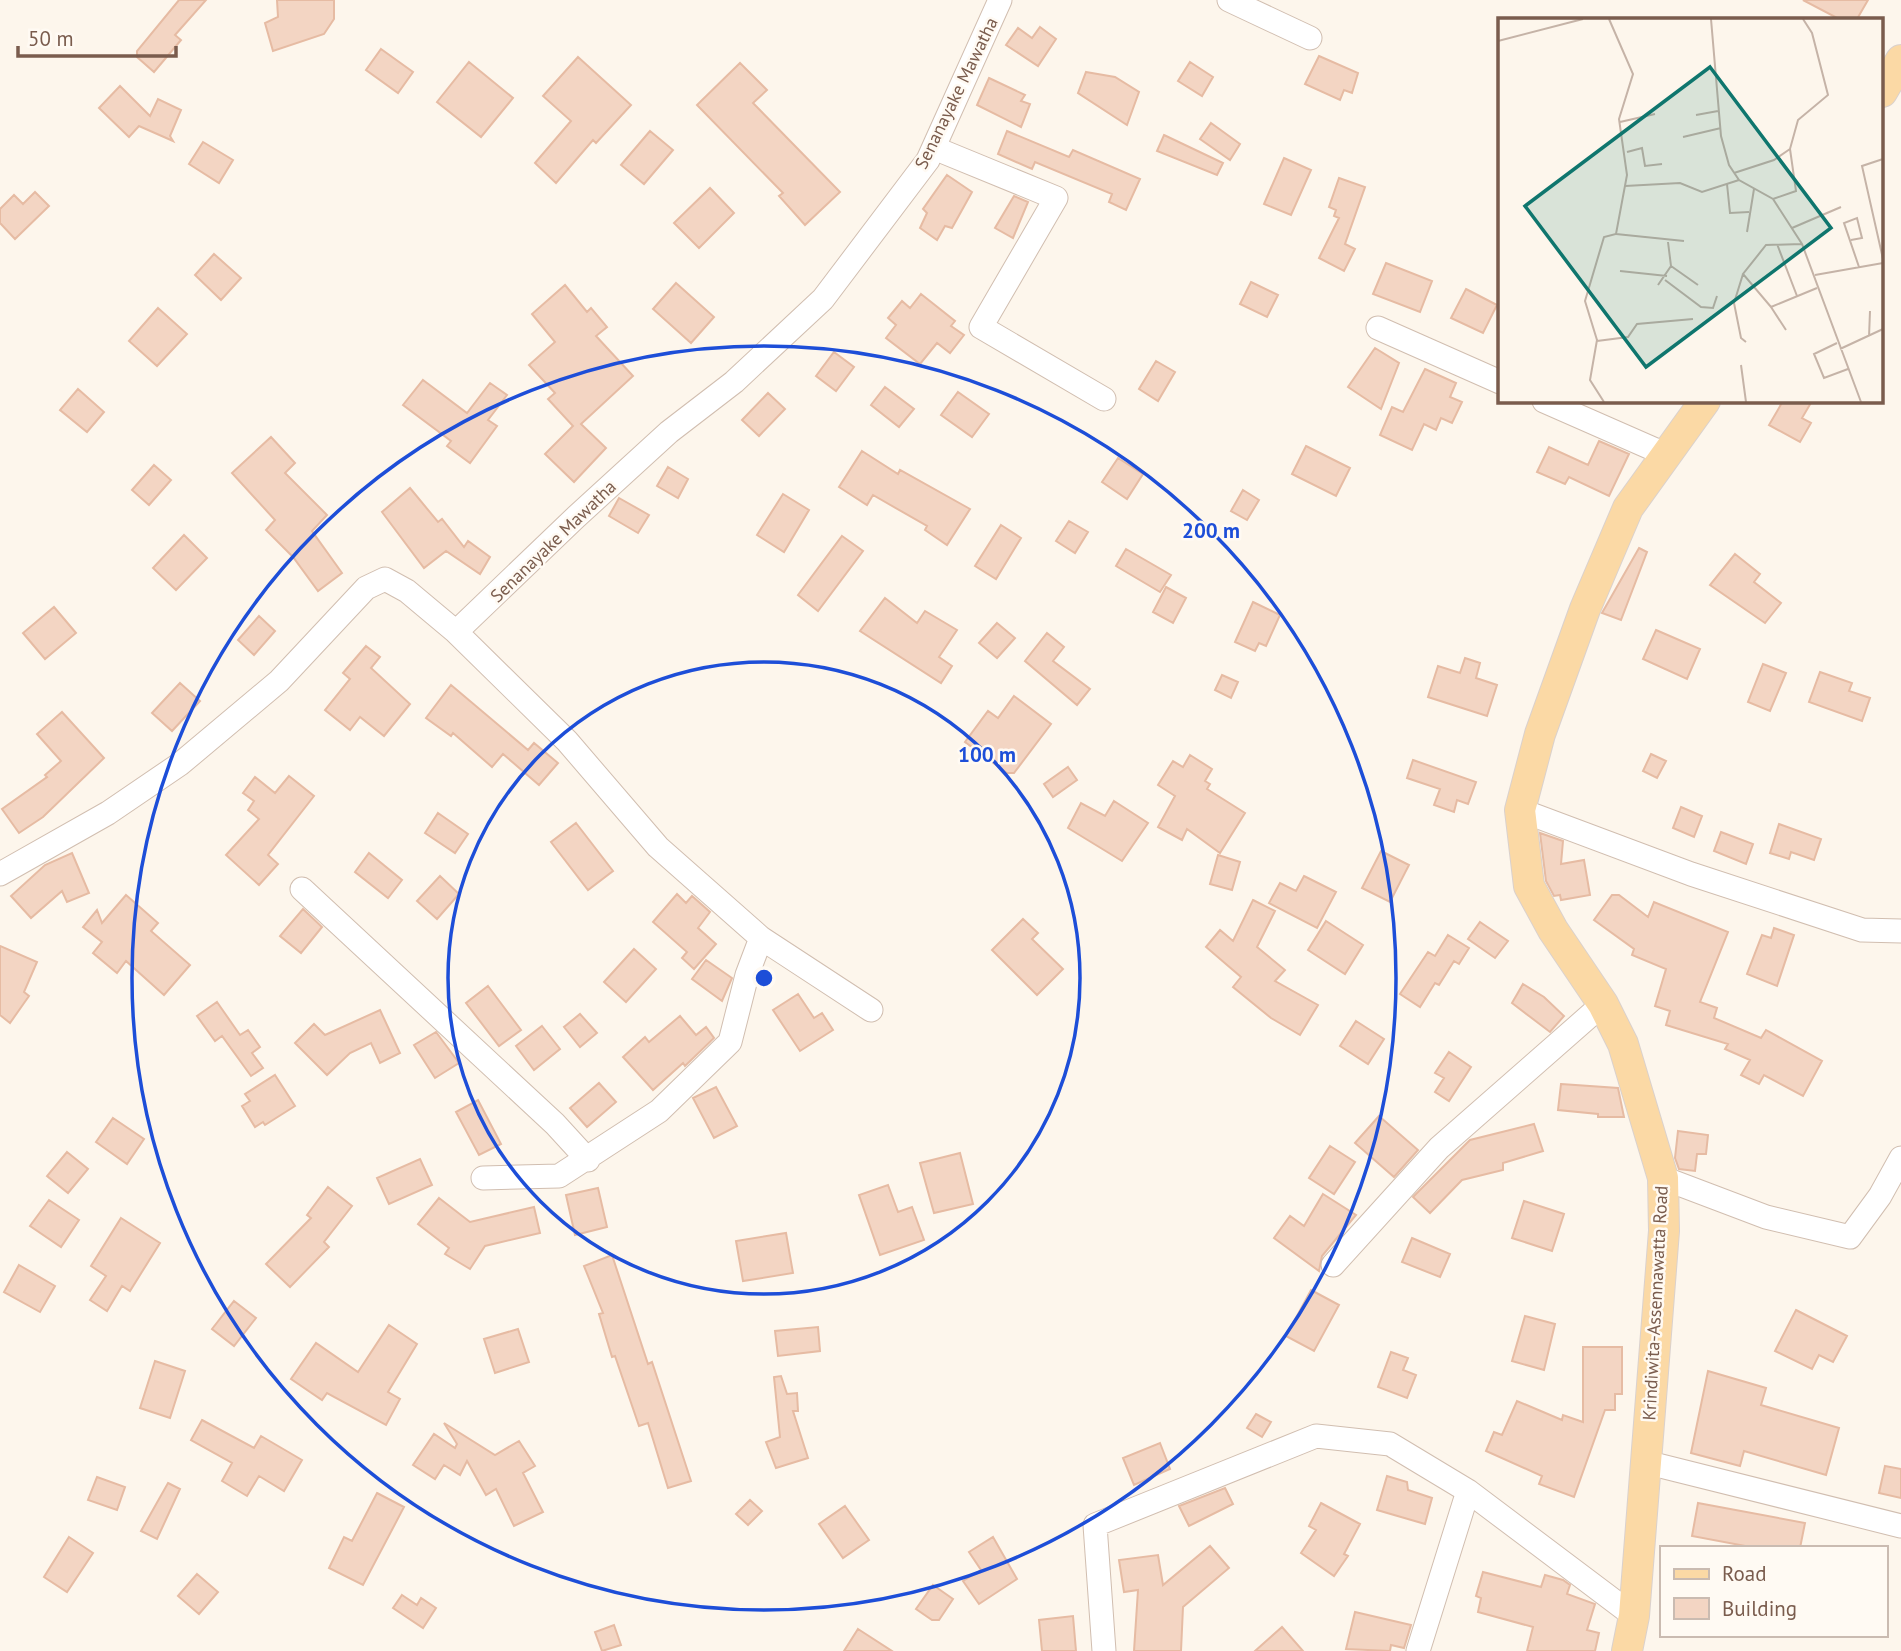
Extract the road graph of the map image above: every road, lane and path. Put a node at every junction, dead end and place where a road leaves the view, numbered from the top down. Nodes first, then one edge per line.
1 (1000, 0) edge
2 (1229, 0) edge
3 (1310, 38) dead end
4 (1901, 60) edge
5 (1884, 89) edge
6 (934, 148) junction
7 (1378, 328) dead end
8 (1498, 381) edge
9 (1104, 399) dead end
10 (1546, 402) edge
11 (1704, 402) edge
12 (1667, 455) junction
13 (456, 632) junction
14 (1520, 810) junction
15 (0, 874) edge
16 (302, 889) dead end
17 (1901, 931) edge
18 (761, 938) junction
19 (1603, 1004) junction
20 (871, 1010) dead end
21 (1901, 1158) edge
22 (588, 1160) junction
23 (483, 1178) dead end
24 (1663, 1178) junction
25 (1333, 1265) dead end
26 (1645, 1462) junction
27 (1468, 1491) junction
28 (1901, 1526) edge
29 (1634, 1616) junction
30 (1104, 1651) edge
31 (1418, 1651) edge
32 (1627, 1651) edge

1 - 6 street, Senanayake Mawatha
2 - 3 street
4 - 5 main road
6 - 9 street
6 - 13 street, Senanayake Mawatha
7 - 8 street
10 - 12 street
11 - 12 main road, Krindiwita-Assennawatta Road
12 - 14 main road, Krindiwita-Assennawatta Road
13 - 15 street
13 - 18 street
14 - 17 street
14 - 19 main road, Krindiwita-Assennawatta Road
16 - 22 street
18 - 20 street
18 - 22 street
19 - 24 main road, Krindiwita-Assennawatta Road
19 - 25 street
21 - 24 street
22 - 23 street
24 - 26 main road, Krindiwita-Assennawatta Road
26 - 28 street
26 - 29 main road, Krindiwita-Assennawatta Road
27 - 29 street
27 - 30 street
27 - 31 street
29 - 32 main road, Krindiwita-Assennawatta Road

